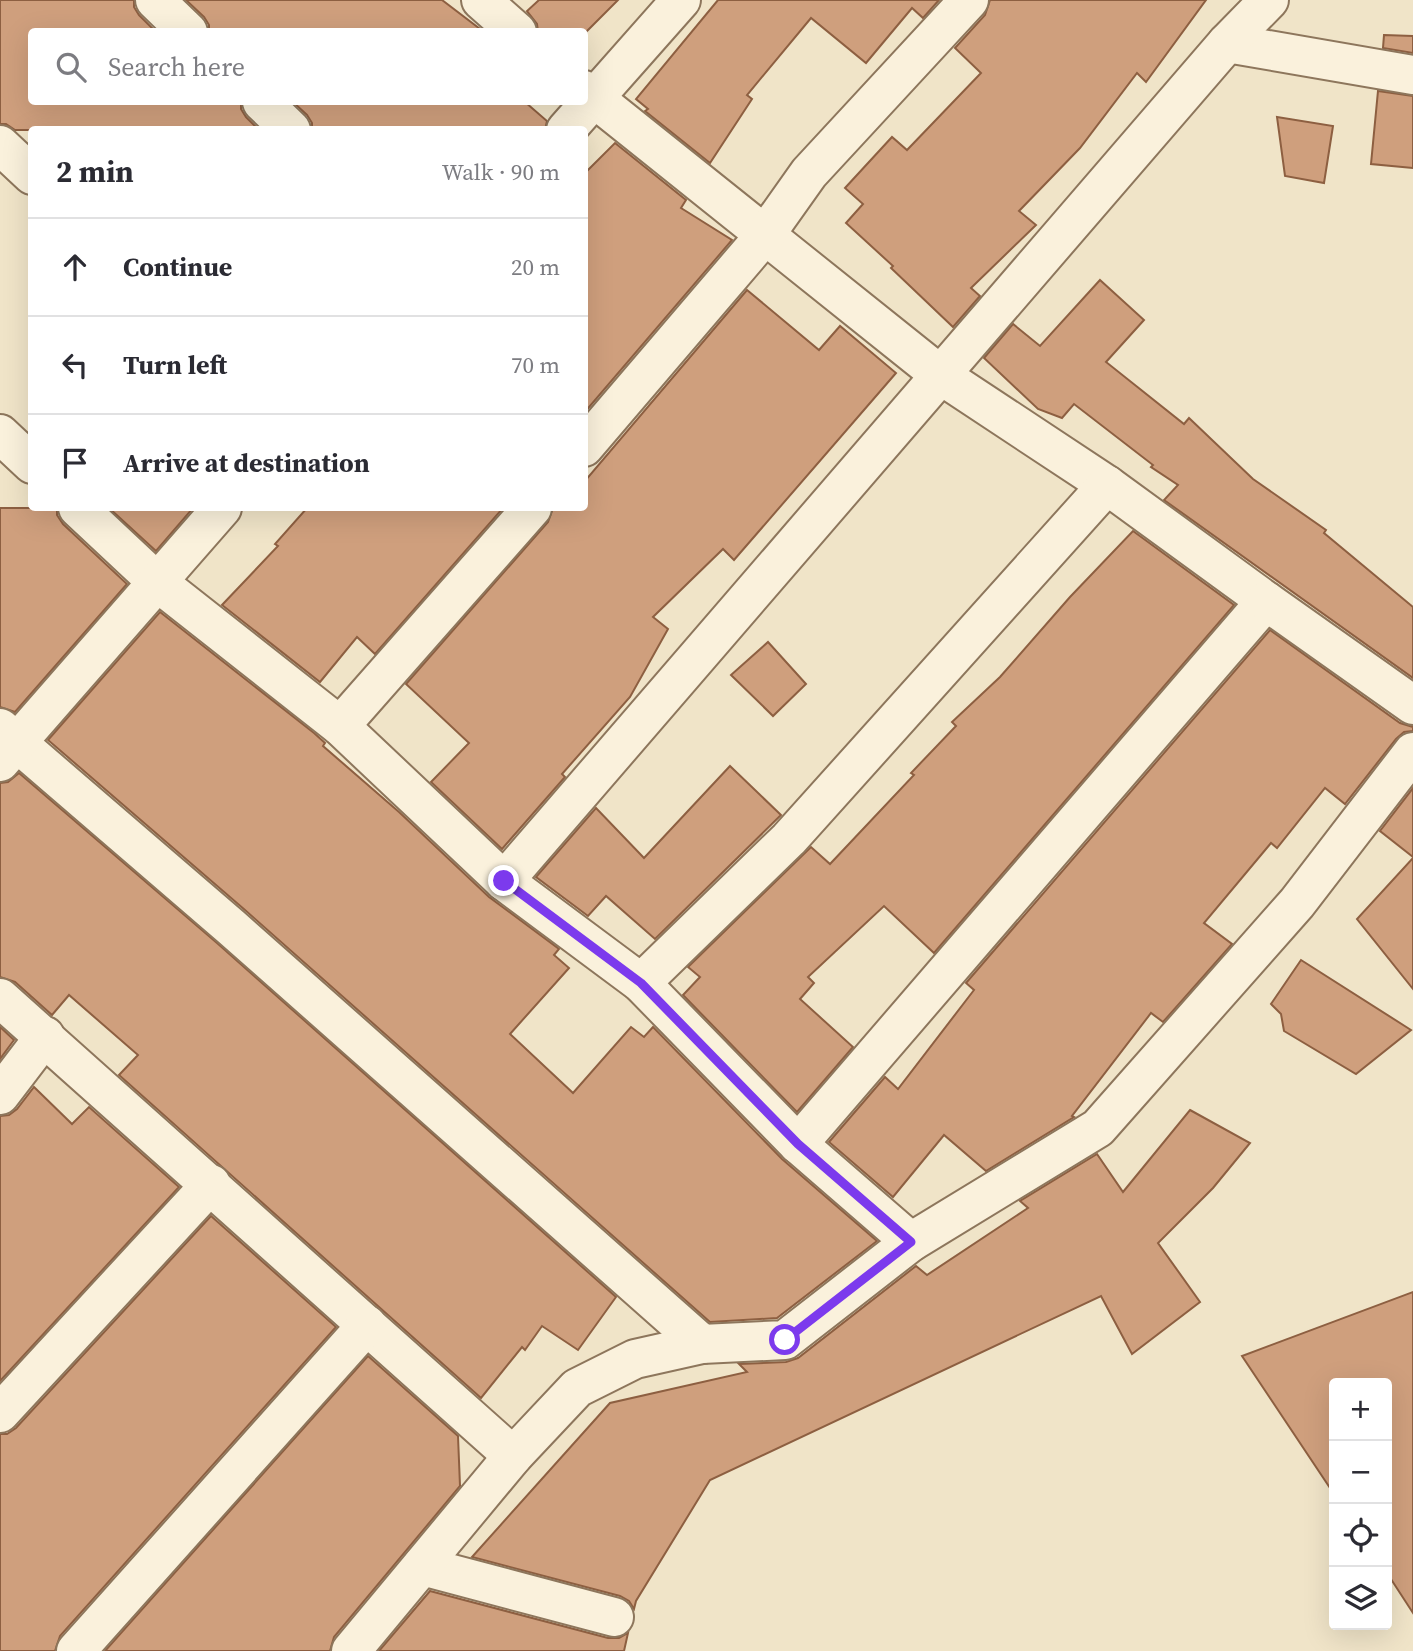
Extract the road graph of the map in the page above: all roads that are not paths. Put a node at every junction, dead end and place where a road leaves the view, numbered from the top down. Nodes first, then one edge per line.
1 (155, 0) edge
2 (481, 0) edge
3 (681, 0) edge
4 (970, 0) edge
5 (1269, 0) edge
6 (184, 28) edge
7 (512, 28) edge
8 (1227, 43) junction
9 (1413, 75) edge
10 (590, 95) edge
11 (265, 105) edge
12 (583, 105) edge
13 (287, 126) edge
14 (569, 126) edge
15 (0, 145) edge
16 (28, 170) edge
17 (765, 235) junction
18 (939, 374) junction
19 (0, 434) edge
20 (588, 442) edge
21 (28, 460) edge
22 (1107, 485) junction
23 (81, 511) edge
24 (219, 511) edge
25 (529, 511) edge
26 (156, 581) junction
27 (1266, 601) junction
28 (1413, 705) edge
29 (340, 726) junction
30 (6, 745) edge
31 (1413, 752) edge
32 (504, 881) junction
33 (641, 983) junction
34 (0, 998) edge
35 (45, 1036) junction
36 (0, 1095) edge
37 (798, 1144) junction
38 (211, 1184) junction
39 (911, 1242) junction
40 (367, 1325) junction
41 (702, 1344) junction
42 (0, 1413) edge
43 (513, 1456) junction
44 (422, 1566) junction
45 (614, 1617) dead end
46 (76, 1651) edge
47 (351, 1651) edge

1 - 6 street
2 - 7 street
3 - 10 street
4 - 17 street
5 - 8 street
8 - 9 street
8 - 18 street
10 - 17 street
11 - 13 street
12 - 14 street
15 - 16 street
17 - 18 street
17 - 20 street
18 - 22 street
18 - 32 street
19 - 21 street
22 - 27 street
22 - 33 street
23 - 26 street
24 - 26 street
25 - 29 street
26 - 29 street
26 - 30 street
27 - 28 street
27 - 37 street
29 - 32 street
30 - 41 street
31 - 39 street
32 - 33 street
33 - 37 street
34 - 35 street
35 - 36 street
35 - 38 street
37 - 39 street
38 - 40 street
38 - 42 street
39 - 41 street
40 - 43 street
40 - 46 street
41 - 43 street
43 - 44 street
44 - 45 street
44 - 47 street

